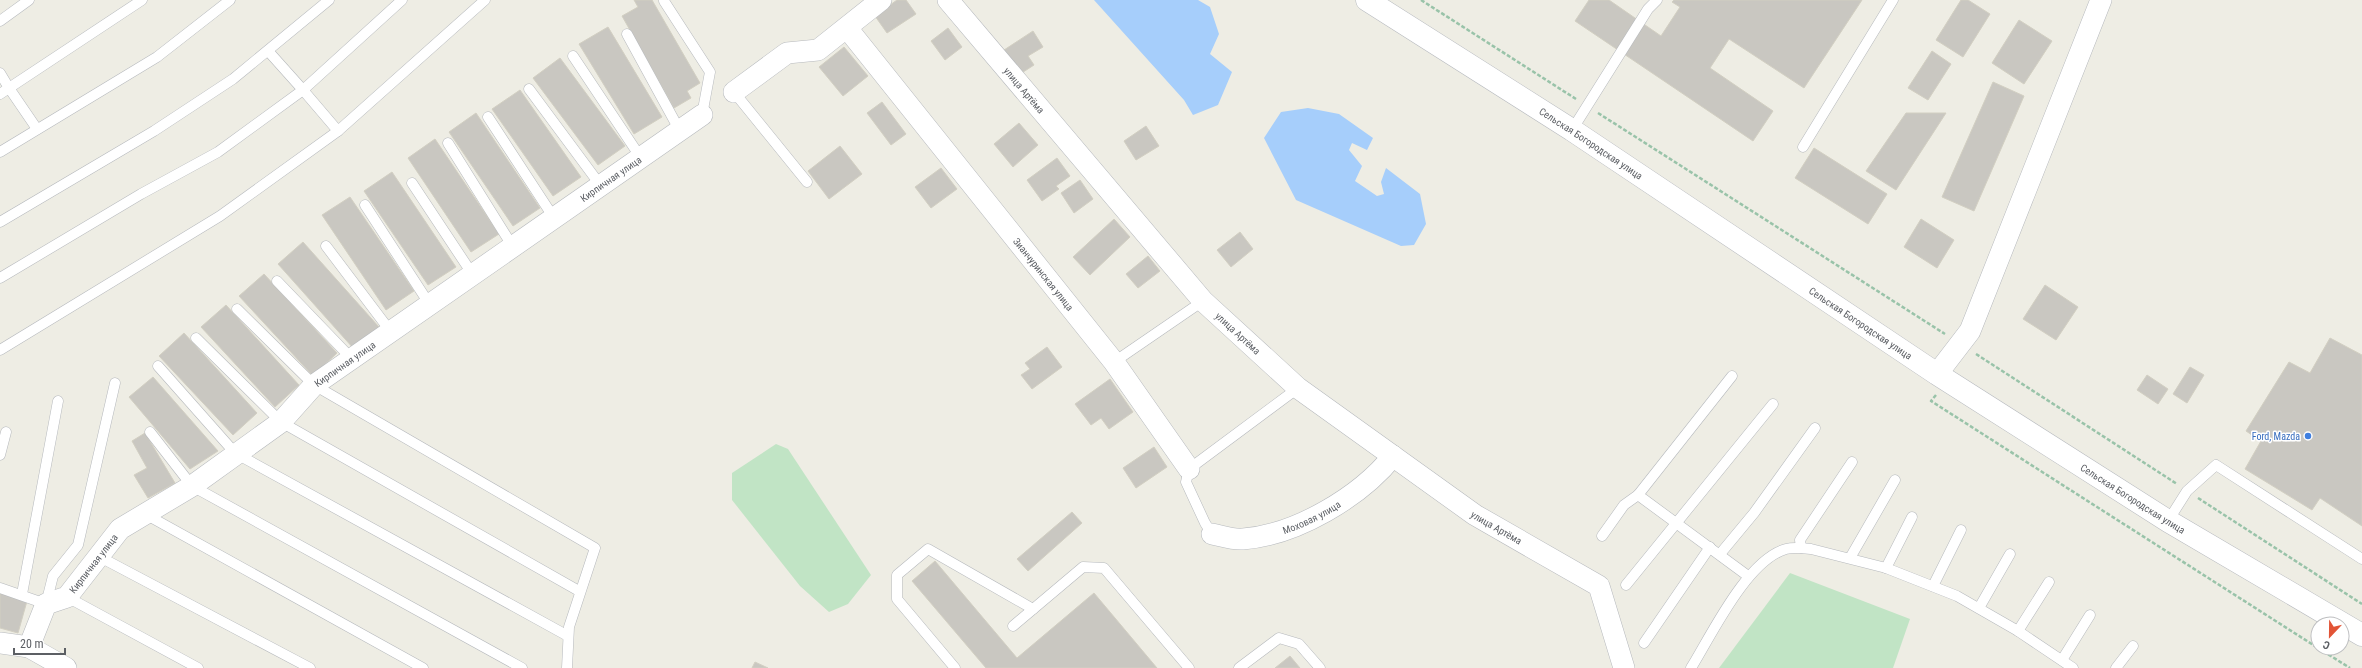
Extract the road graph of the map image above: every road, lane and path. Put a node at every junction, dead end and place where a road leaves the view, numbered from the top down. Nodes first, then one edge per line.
1 (29, 0) edge
2 (142, 0) edge
3 (230, 0) edge
4 (329, 0) edge
5 (402, 0) edge
6 (485, 0) edge
7 (881, 0) edge
8 (948, 0) edge
9 (1367, 0) edge
10 (1421, 0) edge
11 (1657, 0) edge
12 (1893, 0) edge
13 (2101, 0) edge
14 (664, 1) edge
15 (0, 21) edge
16 (847, 28) junction
17 (627, 34) dead end
18 (269, 52) junction
19 (573, 56) dead end
20 (0, 73) edge
21 (9, 88) junction
22 (530, 89) dead end
23 (303, 90) junction
24 (734, 92) joint
25 (0, 94) edge
26 (1587, 106) junction
27 (702, 115) joint
28 (488, 116) dead end
29 (37, 129) junction
30 (1572, 130) junction
31 (338, 131) junction
32 (680, 131) junction
33 (448, 143) dead end
34 (1802, 147) dead end
35 (0, 152) edge
36 (641, 158) junction
37 (807, 182) dead end
38 (412, 183) dead end
39 (601, 186) junction
40 (365, 205) dead end
41 (554, 218) junction
42 (0, 222) edge
43 (326, 246) dead end
44 (513, 247) junction
45 (473, 275) junction
46 (0, 278) edge
47 (277, 281) dead end
48 (1203, 301) junction
49 (430, 305) junction
50 (237, 309) dead end
51 (392, 332) junction
52 (196, 338) dead end
53 (1960, 343) junction
54 (0, 350) edge
55 (352, 359) junction
56 (1114, 362) junction
57 (158, 366) dead end
58 (1937, 374) junction
59 (1732, 376) dead end
60 (115, 383) dead end
61 (314, 385) junction
62 (1298, 388) junction
63 (58, 401) dead end
64 (1931, 401) dead end
65 (1773, 404) dead end
66 (281, 422) junction
67 (1815, 428) dead end
68 (6, 432) dead end
69 (150, 432) dead end
70 (235, 454) junction
71 (0, 455) edge
72 (1394, 456) junction
73 (1852, 462) dead end
74 (1189, 469) junction
75 (1896, 480) dead end
76 (192, 486) junction
77 (2187, 491) junction
78 (1638, 495) junction
79 (144, 514) junction
80 (1912, 517) dead end
81 (2168, 521) junction
82 (1678, 524) junction
83 (1961, 530) dead end
84 (1212, 534) joint
85 (1602, 536) dead end
86 (1710, 547) junction
87 (1801, 548) junction
88 (1720, 554) junction
89 (2010, 554) dead end
90 (98, 556) junction
91 (1850, 558) junction
92 (2362, 559) edge
93 (1886, 568) junction
94 (1748, 576) junction
95 (2049, 582) dead end
96 (1626, 585) dead end
97 (1933, 586) junction
98 (0, 588) edge
99 (579, 591) junction
100 (22, 594) junction
101 (67, 598) junction
102 (46, 604) junction
103 (2362, 604) edge
104 (1978, 608) junction
105 (1033, 609) junction
106 (2090, 616) dead end
107 (1012, 626) dead end
108 (2018, 631) junction
109 (2362, 635) edge
110 (568, 636) junction
111 (0, 643) edge
112 (1644, 643) dead end
113 (2310, 643) edge
114 (2133, 646) dead end
115 (29, 647) junction
116 (2331, 656) edge
117 (2062, 660) junction
118 (66, 668) edge
119 (198, 668) edge
120 (310, 668) edge
121 (423, 668) edge
122 (522, 668) edge
123 (567, 668) edge
124 (955, 668) edge
125 (1189, 668) edge
126 (1239, 668) edge
127 (1320, 668) edge
128 (1624, 668) edge
129 (1691, 668) edge
130 (2073, 668) edge
131 (2116, 668) edge
132 (2350, 668) edge

1 - 15 lane
2 - 21 lane
3 - 29 lane
4 - 18 lane
5 - 23 lane
6 - 31 lane
7 - 16 street
8 - 48 street, улица Артёма
9 - 30 main road, Сельская Богородская улица
10 - 26 path
11 - 26 lane
12 - 34 lane
13 - 53 street
14 - 27 lane
16 - 24 street
16 - 56 street, Зианчуринская улица
17 - 32 lane
18 - 23 lane
18 - 42 lane
19 - 36 lane
20 - 21 lane
21 - 25 lane
21 - 29 lane
22 - 39 lane
23 - 31 lane
23 - 46 lane
24 - 37 lane
26 - 30 lane
26 - 53 path
27 - 32 street, Кирпичная улица
28 - 41 lane
29 - 35 lane
30 - 58 main road, Сельская Богородская улица
31 - 54 lane
32 - 36 street, Кирпичная улица
33 - 44 lane
36 - 39 street, Кирпичная улица
38 - 45 lane
39 - 41 street, Кирпичная улица
40 - 49 lane
41 - 44 street, Кирпичная улица
43 - 51 lane
44 - 45 street, Кирпичная улица
45 - 49 street, Кирпичная улица
47 - 55 lane
48 - 56 lane
48 - 62 street, улица Артёма
49 - 51 street, Кирпичная улица
50 - 61 lane
51 - 55 street, Кирпичная улица
52 - 66 lane
53 - 58 street
53 - 77 path
55 - 61 street, Кирпичная улица
56 - 74 street, Зианчуринская улица
57 - 70 lane
58 - 81 main road, Сельская Богородская улица
59 - 78 lane
60 - 102 lane
61 - 66 street, Кирпичная улица
61 - 99 lane
62 - 72 street, улица Артёма
62 - 74 lane
63 - 100 lane
64 - 113 path
65 - 82 lane
66 - 70 street, Кирпичная улица
66 - 99 lane
67 - 88 lane
68 - 71 lane
69 - 76 lane
70 - 76 street, Кирпичная улица
70 - 110 lane
72 - 84 street, Моховая улица
72 - 128 street, улица Артёма
73 - 87 lane
74 - 84 lane
75 - 91 lane
76 - 79 street, Кирпичная улица
76 - 122 lane
77 - 81 lane
77 - 92 lane
77 - 103 path
78 - 82 lane
78 - 85 lane
79 - 90 street, Кирпичная улица
79 - 121 lane
80 - 93 lane
81 - 109 main road, Сельская Богородская улица
82 - 86 lane
82 - 96 lane
83 - 97 lane
86 - 88 lane
86 - 112 lane
87 - 91 lane
87 - 94 lane
88 - 94 lane
89 - 104 lane
90 - 101 street, Кирпичная улица
90 - 120 lane
91 - 93 lane
93 - 97 lane
94 - 129 lane
95 - 108 lane
97 - 104 lane
98 - 100 lane
99 - 110 lane
100 - 102 lane
101 - 102 street, Кирпичная улица
101 - 119 lane
102 - 115 street
104 - 108 lane
105 - 107 lane
105 - 124 lane
105 - 125 lane
106 - 117 lane
108 - 117 lane
110 - 123 lane
111 - 115 street
114 - 131 lane
115 - 118 street
116 - 132 path
117 - 130 lane
126 - 127 lane

